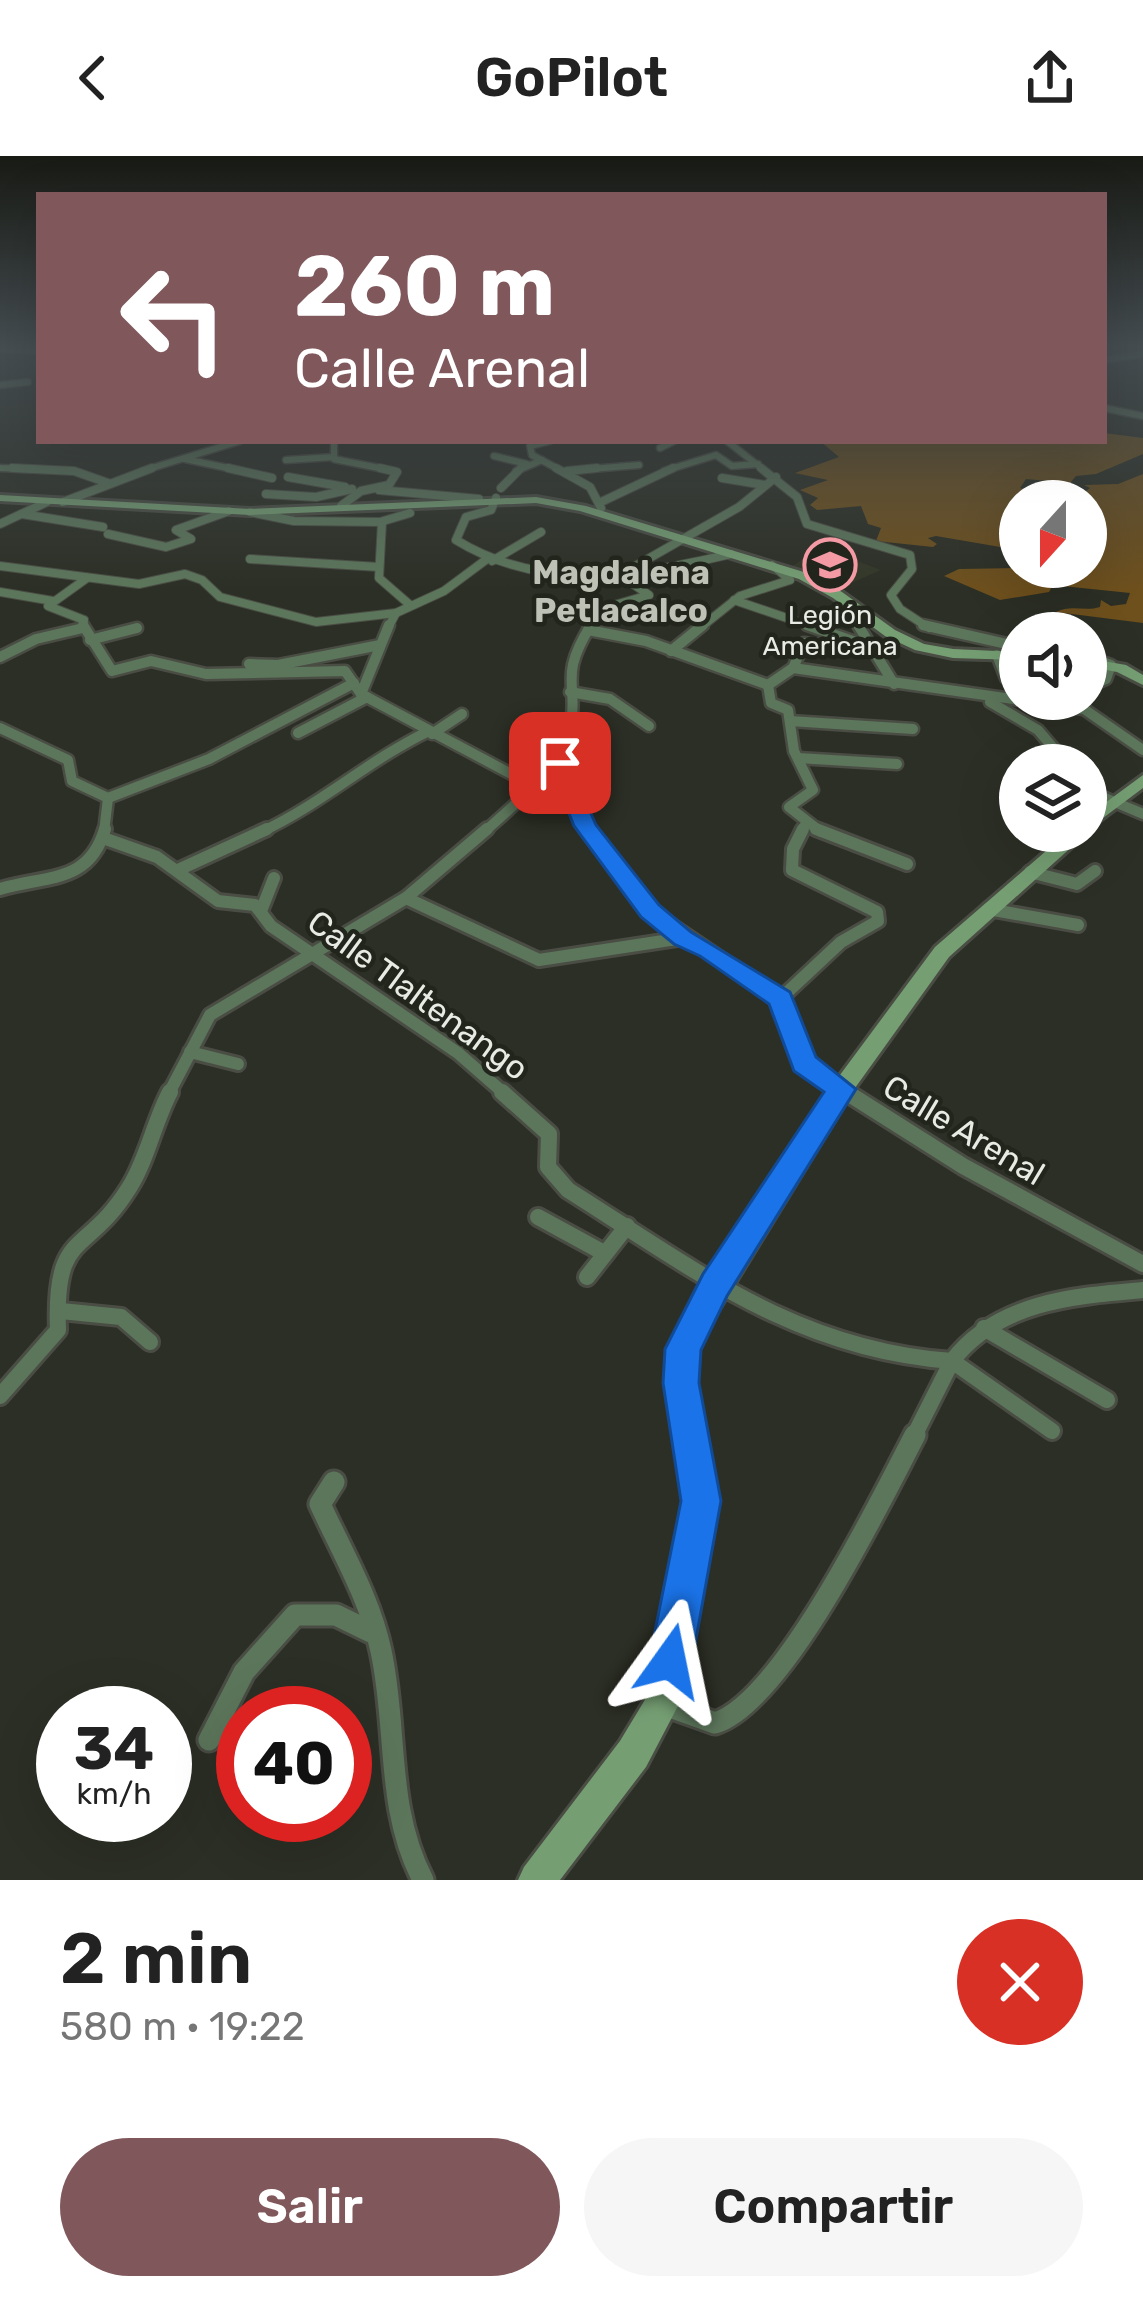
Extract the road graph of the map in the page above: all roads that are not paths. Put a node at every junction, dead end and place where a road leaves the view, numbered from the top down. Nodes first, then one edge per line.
1 (212, 444) edge
2 (229, 444) edge
3 (334, 444) edge
4 (530, 444) edge
5 (668, 444) edge
6 (730, 444) edge
7 (221, 446) junction
8 (660, 448) dead end
9 (494, 456) dead end
10 (333, 457) junction
11 (185, 458) junction
12 (322, 458) junction
13 (286, 460) dead end
14 (542, 460) junction
15 (527, 464) junction
16 (639, 464) dead end
17 (758, 464) junction
18 (0, 468) edge
19 (567, 471) junction
20 (776, 477) junction
21 (272, 478) dead end
22 (288, 478) dead end
23 (722, 478) dead end
24 (318, 482) junction
25 (109, 483) junction
26 (765, 485) junction
27 (357, 490) junction
28 (374, 490) junction
29 (499, 493) junction
30 (266, 494) dead end
31 (0, 498) edge
32 (479, 499) junction
33 (47, 502) junction
34 (63, 502) junction
35 (341, 506) junction
36 (600, 508) junction
37 (229, 512) junction
38 (250, 512) junction
39 (410, 513) dead end
40 (22, 514) junction
41 (380, 522) junction
42 (0, 524) edge
43 (541, 532) dead end
44 (680, 537) junction
45 (731, 554) junction
46 (250, 559) dead end
47 (490, 560) junction
48 (772, 565) junction
49 (0, 566) edge
50 (379, 567) junction
51 (620, 575) junction
52 (88, 578) junction
53 (0, 592) edge
54 (842, 595) junction
55 (734, 600) junction
56 (53, 601) junction
57 (410, 605) junction
58 (396, 613) junction
59 (911, 618) junction
60 (83, 628) junction
61 (137, 628) dead end
62 (935, 629) junction
63 (588, 630) junction
64 (923, 630) junction
65 (90, 640) junction
66 (999, 643) edge
67 (380, 645) junction
68 (870, 650) junction
69 (671, 651) junction
70 (951, 653) junction
71 (997, 655) joint
72 (0, 657) edge
73 (999, 660) edge
74 (249, 664) dead end
75 (1107, 664) edge
76 (1112, 665) junction
77 (793, 668) junction
78 (1139, 673) edge
79 (1107, 677) edge
80 (354, 682) junction
81 (894, 684) junction
82 (768, 685) junction
83 (570, 692) junction
84 (364, 696) junction
85 (986, 699) junction
86 (462, 714) dead end
87 (790, 721) junction
88 (649, 726) dead end
89 (0, 728) edge
90 (913, 728) dead end
91 (430, 732) junction
92 (298, 733) dead end
93 (1050, 744) edge
94 (1143, 750) edge
95 (798, 758) junction
96 (555, 759) junction
97 (897, 764) dead end
98 (1143, 780) edge
99 (532, 785) junction
100 (108, 798) junction
101 (1107, 801) edge
102 (1112, 804) junction
103 (1107, 808) edge
104 (1143, 814) edge
105 (805, 825) junction
106 (106, 839) junction
107 (1054, 852) edge
108 (907, 864) dead end
109 (178, 870) junction
110 (1095, 871) dead end
111 (1030, 872) junction
112 (274, 878) dead end
113 (0, 889) edge
114 (406, 898) junction
115 (988, 909) junction
116 (261, 911) junction
117 (1078, 925) dead end
118 (682, 938) junction
119 (318, 953) junction
120 (780, 999) junction
121 (190, 1052) junction
122 (238, 1064) dead end
123 (842, 1089) junction
124 (538, 1217) dead end
125 (627, 1226) junction
126 (604, 1253) junction
127 (1143, 1264) edge
128 (587, 1276) dead end
129 (715, 1285) junction
130 (1143, 1290) edge
131 (61, 1311) junction
132 (984, 1328) junction
133 (149, 1342) dead end
134 (952, 1360) junction
135 (0, 1396) edge
136 (1107, 1400) dead end
137 (1052, 1431) dead end
138 (334, 1482) dead end
139 (376, 1635) junction
140 (662, 1704) junction
141 (209, 1740) dead end
142 (423, 1880) edge
143 (537, 1880) edge

1 - 7 street
2 - 7 street
3 - 10 street
4 - 14 street
5 - 8 street
6 - 17 street
7 - 11 street
9 - 15 street
10 - 12 street
10 - 28 street
11 - 21 street
11 - 25 street
12 - 13 street
12 - 24 street
14 - 15 street
14 - 19 street
15 - 29 street
16 - 19 street
17 - 20 street
17 - 36 street
18 - 25 street
19 - 36 street
20 - 26 street
20 - 59 street
22 - 24 street
23 - 26 street
24 - 27 street
25 - 34 street
26 - 44 street
27 - 28 street
27 - 30 street
27 - 35 street
28 - 32 street
29 - 32 main road
29 - 36 main road
29 - 47 street
31 - 33 main road
32 - 35 main road
33 - 34 main road
33 - 40 street
34 - 37 main road
35 - 38 main road
36 - 44 main road
37 - 38 main road
37 - 40 street
38 - 41 street
39 - 41 street
40 - 42 street
41 - 50 street
43 - 47 street
44 - 45 main road
44 - 51 street
45 - 48 main road
45 - 51 street
46 - 50 street
47 - 51 street
47 - 57 street
48 - 54 main road
48 - 55 street
49 - 52 street
50 - 57 street
51 - 63 street
52 - 56 street
52 - 58 street
53 - 56 street
54 - 68 street
54 - 70 main road
55 - 68 street
55 - 69 street
56 - 60 street
57 - 58 street
58 - 67 street
59 - 62 street
59 - 64 street
60 - 65 street
60 - 72 street
61 - 65 street
62 - 64 street
62 - 66 street
63 - 69 street
63 - 83 street
64 - 70 street
65 - 80 street
67 - 74 street
67 - 84 street
68 - 77 street
68 - 81 street
69 - 82 street
70 - 71 main road
71 - 73 street
75 - 76 main road
76 - 78 main road
76 - 79 street
77 - 81 street
77 - 82 street
80 - 84 street
80 - 100 street
81 - 85 street
82 - 87 street
83 - 88 street
83 - 96 street
84 - 91 street
84 - 92 street
85 - 93 street
85 - 94 street
86 - 91 street
87 - 90 street
87 - 95 street
89 - 100 street
91 - 99 street
91 - 109 street
95 - 97 street
95 - 105 street
96 - 99 street
96 - 118 street
98 - 102 main road
99 - 114 street
100 - 106 street
101 - 102 street
102 - 103 main road
102 - 104 street
105 - 108 street
105 - 120 street
106 - 109 street, Calle Tlaltenango
106 - 113 street
107 - 111 main road
109 - 116 street, Calle Tlaltenango
110 - 111 street
111 - 115 main road
112 - 116 street
114 - 118 street
114 - 119 street
115 - 117 street
115 - 123 main road
116 - 119 street, Calle Tlaltenango
118 - 120 street
119 - 121 street
119 - 125 street, Calle Tlaltenango
120 - 123 street, Calle Arenal
121 - 122 street
121 - 131 street
123 - 127 street, Calle Arenal
123 - 129 main road
124 - 126 street
125 - 126 street
125 - 129 street, Calle Tlaltenango
126 - 128 street
129 - 134 street, Calle Tlaltenango
129 - 140 main road
130 - 132 street
131 - 133 street
131 - 135 street
132 - 134 street
132 - 136 street
134 - 137 street
134 - 140 street
138 - 139 street
139 - 141 street
139 - 142 street
140 - 143 main road

